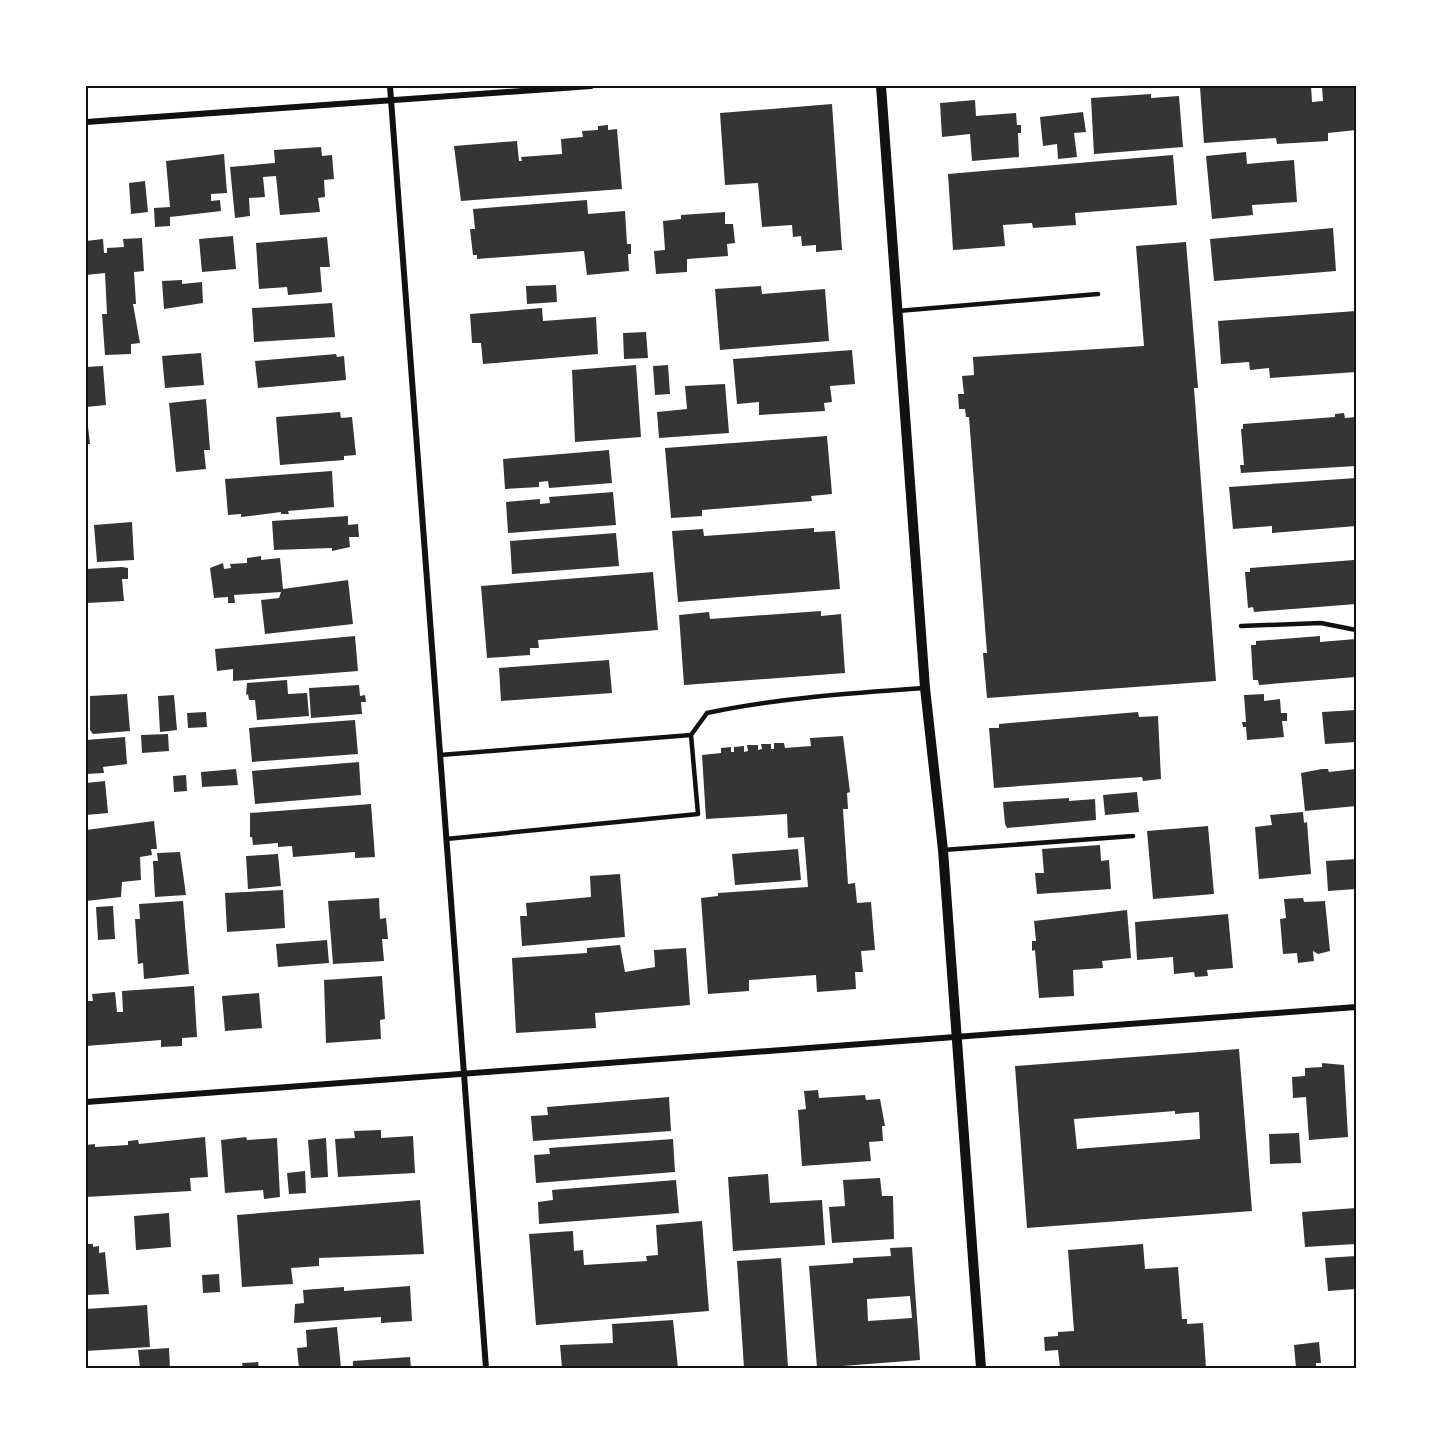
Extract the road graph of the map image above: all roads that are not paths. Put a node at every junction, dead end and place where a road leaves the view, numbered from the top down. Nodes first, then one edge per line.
1 (390, 86) edge
2 (591, 86) edge
3 (881, 86) edge
4 (392, 99) junction
5 (86, 122) edge
6 (1098, 294) dead end
7 (897, 311) junction
8 (1241, 626) dead end
9 (1356, 630) edge
10 (925, 688) junction
11 (691, 735) junction
12 (440, 755) junction
13 (1133, 837) dead end
14 (446, 839) junction
15 (942, 850) junction
16 (1356, 1007) edge
17 (956, 1036) junction
18 (463, 1074) junction
19 (86, 1102) edge
20 (486, 1368) edge
21 (981, 1368) edge

1 - 4 street
2 - 4 street
3 - 7 street
4 - 5 street
4 - 12 street
6 - 7 lane
7 - 10 street
8 - 9 lane
10 - 11 lane
10 - 15 street
11 - 12 lane
11 - 14 lane
12 - 14 street
13 - 15 lane
14 - 18 street
15 - 17 street
16 - 17 street
17 - 18 street
17 - 21 street
18 - 19 street
18 - 20 street

